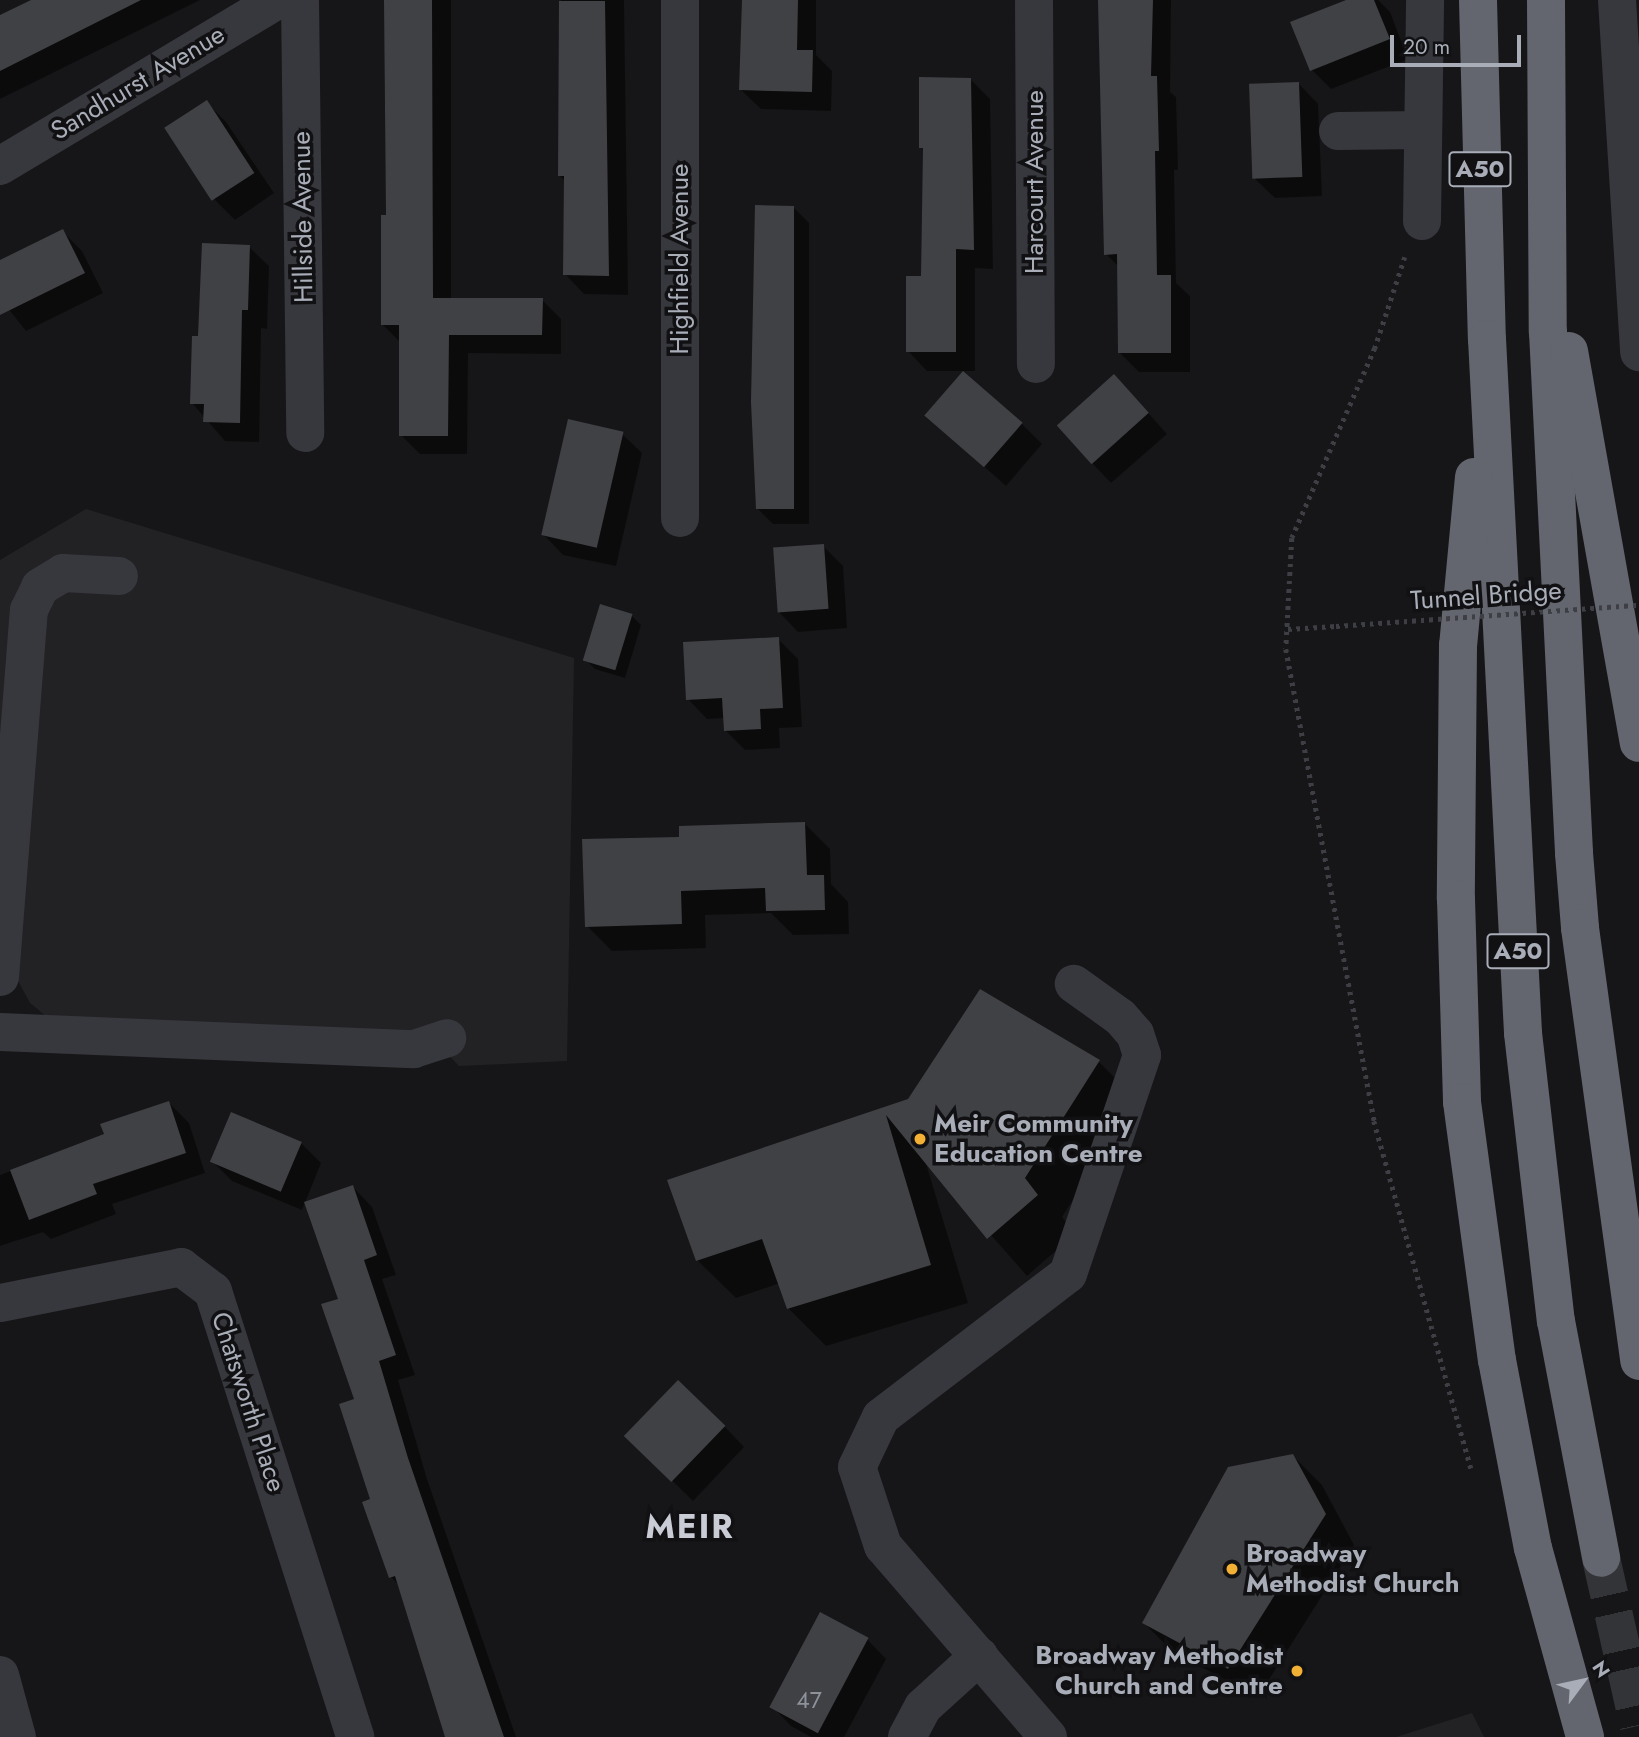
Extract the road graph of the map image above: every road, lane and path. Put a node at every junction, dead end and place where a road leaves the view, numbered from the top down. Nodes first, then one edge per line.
1 (277, 0) edge
2 (300, 0) edge
3 (680, 0) edge
4 (1034, 0) edge
5 (1425, 0) edge
6 (1478, 0) edge
7 (1546, 0) edge
8 (1617, 0) edge
9 (1423, 130) junction
10 (1338, 131) dead end
11 (0, 166) edge
12 (1422, 221) joint
13 (1549, 235) junction
14 (1487, 339) junction
15 (1639, 352) edge
16 (1036, 364) dead end
17 (305, 433) dead end
18 (680, 518) dead end
19 (119, 576) dead end
20 (1639, 604) edge
21 (1288, 629) junction
22 (1639, 743) edge
23 (0, 976) edge
24 (1074, 984) dead end
25 (0, 1032) edge
26 (447, 1038) dead end
27 (0, 1303) edge
28 (1639, 1361) edge
29 (1474, 1478) dead end
30 (1601, 1558) tunnel mouth
31 (979, 1656) junction
32 (0, 1675) edge
33 (344, 1733) edge
34 (17, 1737) edge
35 (907, 1737) edge
36 (1048, 1737) edge
37 (1585, 1737) edge

1 - 11 street, Sandhurst Avenue
2 - 17 street, Hillside Avenue
3 - 18 street, Highfield Avenue
4 - 16 street, Harcourt Avenue
5 - 9 street
6 - 14 highway, A50
7 - 13 highway, A50
8 - 15 street
9 - 10 street
9 - 12 street
12 - 21 path
13 - 22 highway
13 - 28 highway, A50
14 - 30 highway, A50
14 - 37 highway
19 - 23 street
20 - 21 path, Tunnel Bridge, bridge
21 - 29 path
24 - 31 street
25 - 26 street
27 - 33 street, Chatsworth Place
31 - 35 street
31 - 36 street
32 - 34 street

